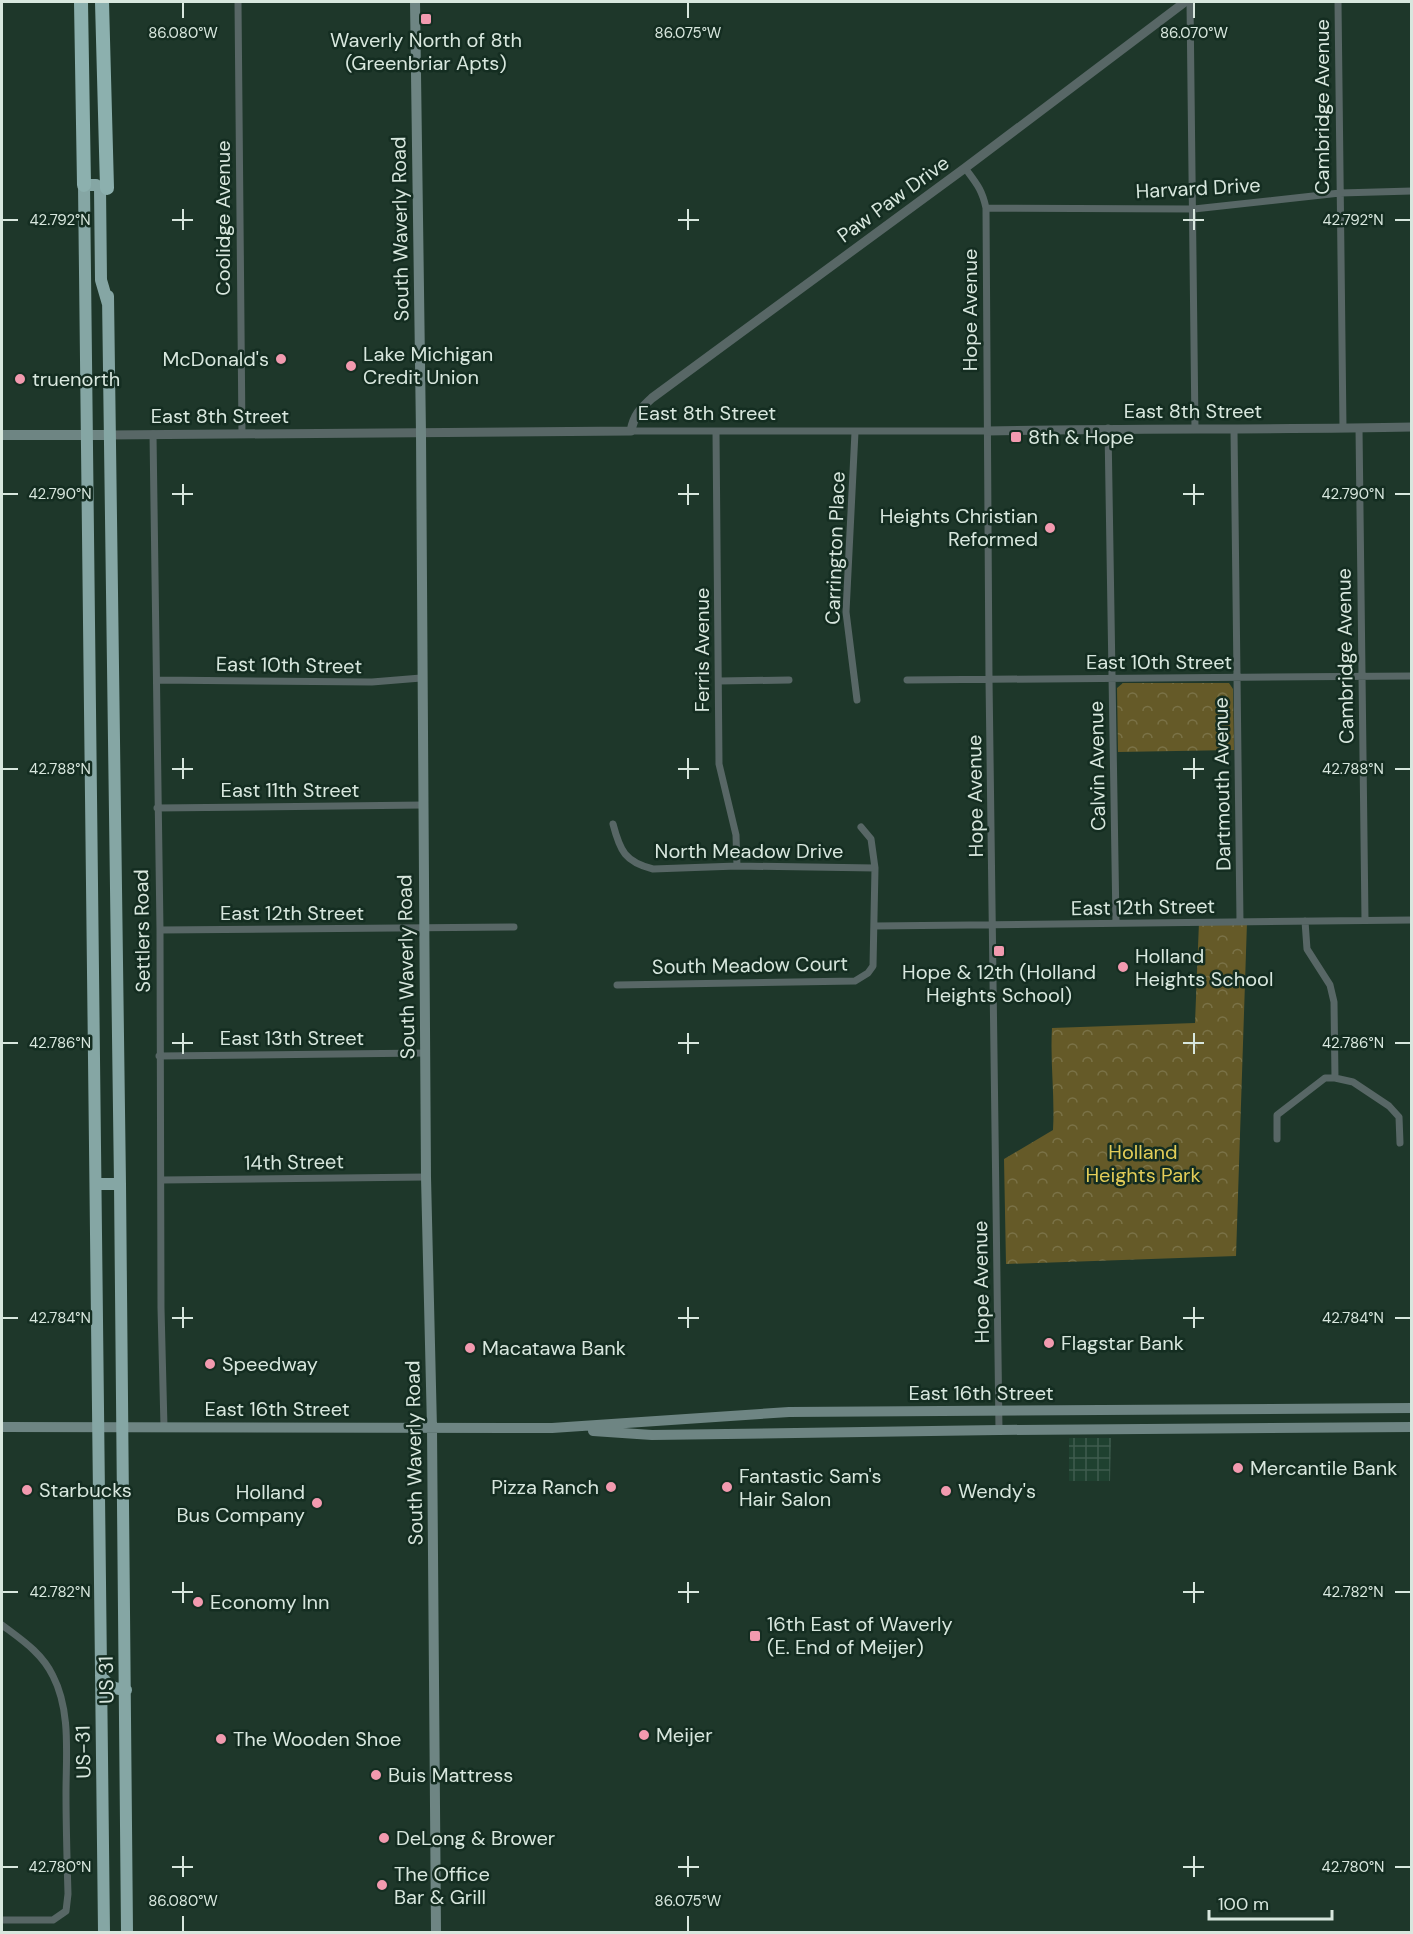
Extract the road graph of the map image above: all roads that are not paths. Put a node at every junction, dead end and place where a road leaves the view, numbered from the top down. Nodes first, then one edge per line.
1 (80, 2) edge
2 (102, 2) edge
3 (238, 2) edge
4 (415, 2) edge
5 (1185, 2) edge
6 (1190, 2) edge
7 (1338, 2) edge
8 (965, 168) junction
9 (84, 185) junction
10 (107, 188) joint
11 (1412, 191) edge
12 (1340, 193) junction
13 (986, 208) junction
14 (1194, 208) junction
15 (108, 304) junction
16 (1412, 427) edge
17 (1108, 428) junction
18 (1343, 428) junction
19 (1359, 428) junction
20 (1195, 429) junction
21 (1234, 429) junction
22 (631, 431) junction
23 (987, 431) junction
24 (716, 432) junction
25 (855, 432) junction
26 (153, 434) junction
27 (242, 434) junction
28 (421, 434) junction
29 (2, 435) edge
30 (86, 435) junction
31 (109, 435) junction
32 (90, 670) junction
33 (1412, 676) edge
34 (1362, 677) junction
35 (421, 678) junction
36 (1113, 678) junction
37 (1237, 678) junction
38 (989, 679) junction
39 (157, 680) junction
40 (789, 680) dead end
41 (907, 680) dead end
42 (719, 681) junction
43 (113, 683) junction
44 (857, 700) dead end
45 (423, 805) junction
46 (157, 808) junction
47 (613, 824) dead end
48 (861, 827) dead end
49 (737, 866) junction
50 (874, 868) junction
51 (1365, 920) junction
52 (1412, 920) edge
53 (1305, 921) junction
54 (1240, 922) junction
55 (1116, 923) junction
56 (993, 925) junction
57 (874, 926) junction
58 (514, 927) dead end
59 (424, 928) junction
60 (160, 930) junction
61 (617, 985) dead end
62 (426, 1053) junction
63 (159, 1056) junction
64 (1335, 1078) junction
65 (1277, 1139) dead end
66 (1400, 1143) dead end
67 (426, 1177) junction
68 (162, 1179) junction
69 (96, 1184) junction
70 (120, 1184) junction
71 (1412, 1408) edge
72 (999, 1411) junction
73 (2, 1427) edge
74 (99, 1427) junction
75 (122, 1427) junction
76 (164, 1427) junction
77 (1412, 1427) edge
78 (432, 1428) junction
79 (552, 1428) junction
80 (999, 1430) junction
81 (2, 1625) edge
82 (101, 1676) junction
83 (126, 1690) junction
84 (2, 1920) edge
85 (104, 1932) edge
86 (127, 1932) edge
87 (436, 1932) edge

1 - 9 highway, US 31
2 - 10 highway, US 31
3 - 27 street, Coolidge Avenue
4 - 28 main road, South Waverly Road
5 - 8 street, Paw Paw Drive
6 - 14 street
7 - 12 street, Cambridge Avenue
8 - 13 street, Hope Avenue
8 - 22 street, Paw Paw Drive
9 - 15 highway
9 - 30 highway, US 31
10 - 15 highway, US 31
11 - 12 street, Harvard Drive
12 - 14 street, Harvard Drive
12 - 18 street, Cambridge Avenue
13 - 14 street, Harvard Drive
13 - 23 street, Hope Avenue
14 - 20 street
15 - 31 highway, US 31
16 - 19 street, East 8th Street
17 - 20 street, East 8th Street
17 - 23 street, East 8th Street
17 - 36 street, Calvin Avenue
18 - 19 street, East 8th Street
18 - 21 street, East 8th Street
19 - 34 street, Cambridge Avenue
20 - 21 street, East 8th Street
21 - 37 street, Dartmouth Avenue
22 - 24 street, East 8th Street
22 - 28 street, East 8th Street
23 - 25 street, East 8th Street
23 - 38 street, Hope Avenue
24 - 25 street, East 8th Street
24 - 42 street, Ferris Avenue
25 - 44 street, Carrington Place
26 - 27 street, East 8th Street
26 - 31 street, East 8th Street
26 - 39 street, Settlers Road
27 - 28 street, East 8th Street
28 - 35 main road, South Waverly Road
29 - 30 main road, East 8th Street
30 - 31 main road, East 8th Street
30 - 32 highway, US 31
31 - 43 highway, US 31
32 - 43 highway
32 - 69 highway, US 31
33 - 34 street, East 10th Street
34 - 37 street, East 10th Street
34 - 51 street, Cambridge Avenue
35 - 39 street, East 10th Street
35 - 45 main road, South Waverly Road
36 - 37 street, East 10th Street
36 - 38 street, East 10th Street
36 - 55 street, Calvin Avenue
37 - 54 street, Dartmouth Avenue
38 - 41 street, East 10th Street
38 - 56 street, Hope Avenue
39 - 46 street, Settlers Road
40 - 42 street
42 - 49 street, Ferris Avenue
43 - 70 highway, US 31
45 - 46 street, East 11th Street
45 - 59 main road, South Waverly Road
46 - 60 street, Settlers Road
47 - 49 street, North Meadow Drive
48 - 50 street, South Meadow Court
49 - 50 street, North Meadow Drive
50 - 57 street, South Meadow Court
51 - 52 street, East 12th Street
51 - 53 street, East 12th Street
53 - 54 street, East 12th Street
53 - 64 street
54 - 55 street, East 12th Street
55 - 56 street, East 12th Street
56 - 57 street, East 12th Street
56 - 72 street, Hope Avenue
57 - 61 street, South Meadow Court
58 - 59 street, East 12th Street
59 - 60 street, East 12th Street
59 - 62 main road, South Waverly Road
60 - 63 street, Settlers Road
62 - 63 street, East 13th Street
62 - 67 main road, South Waverly Road
63 - 68 street, Settlers Road
64 - 65 street
64 - 66 street
67 - 68 street, 14th Street
67 - 78 main road, South Waverly Road
68 - 76 street, Settlers Road
69 - 70 highway
69 - 74 highway, US 31
70 - 75 highway, US 31
71 - 72 main road, East 16th Street
72 - 79 main road, East 16th Street
72 - 80 street, Hope Avenue
73 - 74 main road, East 16th Street
74 - 75 main road, East 16th Street
74 - 82 highway, US-31 / US 31
75 - 76 main road, East 16th Street
75 - 83 highway, US 31 / US 31
76 - 78 main road, East 16th Street
77 - 80 main road, East 16th Street
78 - 79 main road, East 16th Street
78 - 87 main road, South Waverly Road
79 - 80 main road, East 16th Street
81 - 84 street
82 - 83 highway
82 - 85 highway, US-31 / US 31
83 - 86 highway, US 31 / US 31

